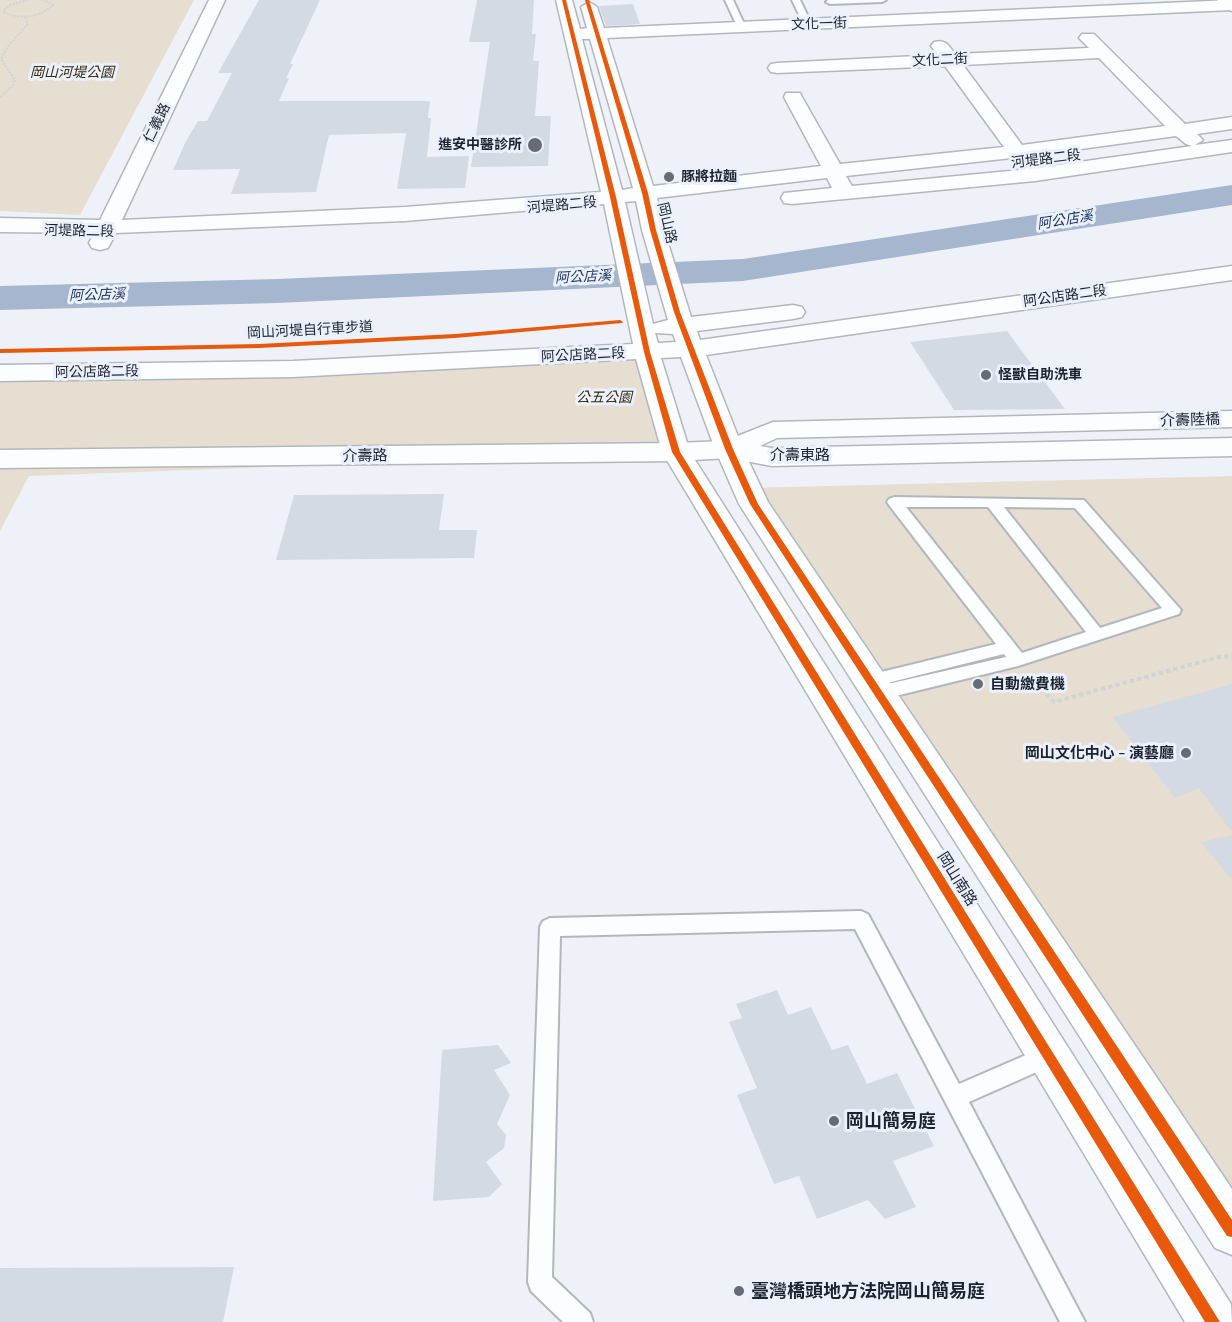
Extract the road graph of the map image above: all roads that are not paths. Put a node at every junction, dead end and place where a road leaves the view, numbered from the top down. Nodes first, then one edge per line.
1 (217, 0) edge
2 (564, 0) edge
3 (587, 0) edge
4 (729, 0) edge
5 (796, 0) edge
6 (882, 0) edge
7 (906, 0) edge
8 (830, 2) dead end
9 (1230, 4) edge
10 (1064, 13) junction
11 (921, 20) junction
12 (808, 25) junction
13 (750, 28) junction
14 (597, 33) junction
15 (574, 34) junction
16 (1103, 52) junction
17 (772, 58) junction
18 (950, 60) junction
19 (1232, 123) edge
20 (1180, 130) junction
21 (1232, 146) edge
22 (1205, 150) junction
23 (1016, 152) junction
24 (834, 171) junction
25 (1035, 175) junction
26 (845, 193) junction
27 (776, 199) dead end
28 (742, 203) dead end
29 (649, 211) junction
30 (616, 214) junction
31 (0, 225) edge
32 (107, 227) junction
33 (0, 242) edge
34 (98, 247) junction
35 (1232, 254) edge
36 (1232, 273) edge
37 (685, 329) junction
38 (643, 332) junction
39 (0, 355) edge
40 (0, 374) edge
41 (1232, 419) edge
42 (1148, 421) joint
43 (1232, 447) edge
44 (729, 449) junction
45 (1150, 449) joint
46 (676, 453) junction
47 (0, 459) edge
48 (992, 502) junction
49 (1097, 635) junction
50 (1007, 647) junction
51 (1018, 660) junction
52 (875, 687) junction
53 (1048, 1056) junction
54 (954, 1097) junction
55 (1232, 1231) edge
56 (581, 1322) edge
57 (1073, 1322) edge
58 (1213, 1322) edge

1 - 32 street, 仁義路
2 - 15 street
3 - 14 street, 岡山路
4 - 13 lane
5 - 12 lane
6 - 8 lane
7 - 11 street
9 - 10 street, 文化一街
10 - 11 street, 文化一街
10 - 16 street
11 - 12 street, 文化一街
11 - 18 street
12 - 13 street, 文化一街
13 - 14 street, 文化一街
13 - 17 street
14 - 15 street, 文化一街
14 - 29 street, 岡山路
15 - 30 street
16 - 18 street, 文化二街
16 - 20 street
17 - 18 street, 文化二街
17 - 24 street
18 - 23 street
19 - 20 street, 河堤路二段
20 - 22 street
20 - 23 street, 河堤路二段
21 - 22 street, 河堤路二段
22 - 25 street, 河堤路二段
23 - 24 street, 河堤路二段
23 - 25 street
24 - 26 street
24 - 29 street, 河堤路二段
25 - 26 street, 河堤路二段
26 - 27 street, 河堤路二段
28 - 29 street, 河堤路二段
29 - 30 street, 河堤路二段
29 - 37 street, 岡山路
30 - 32 street, 河堤路二段
30 - 34 street, 河堤路二段
30 - 38 street
31 - 32 street, 河堤路二段
32 - 34 street, 仁義路
33 - 34 street, 河堤路二段
35 - 37 street, 阿公店路二段
36 - 37 street, 阿公店路二段
37 - 38 street, 阿公店路二段
37 - 44 street, 岡山路
38 - 39 street, 阿公店路二段
38 - 40 street, 阿公店路二段
38 - 46 street
41 - 42 street, 介壽陸橋
42 - 44 street, 介壽東路
43 - 45 street, 介壽陸橋
44 - 45 street, 介壽東路
44 - 46 street, 介壽路
44 - 52 street
46 - 47 street, 介壽路
46 - 53 street, 岡山南路
48 - 49 lane
48 - 49 lane
48 - 50 lane
49 - 51 lane
50 - 51 lane
50 - 52 lane
51 - 52 lane
52 - 55 street
53 - 54 lane
53 - 58 street, 岡山南路
54 - 56 lane
54 - 57 lane

